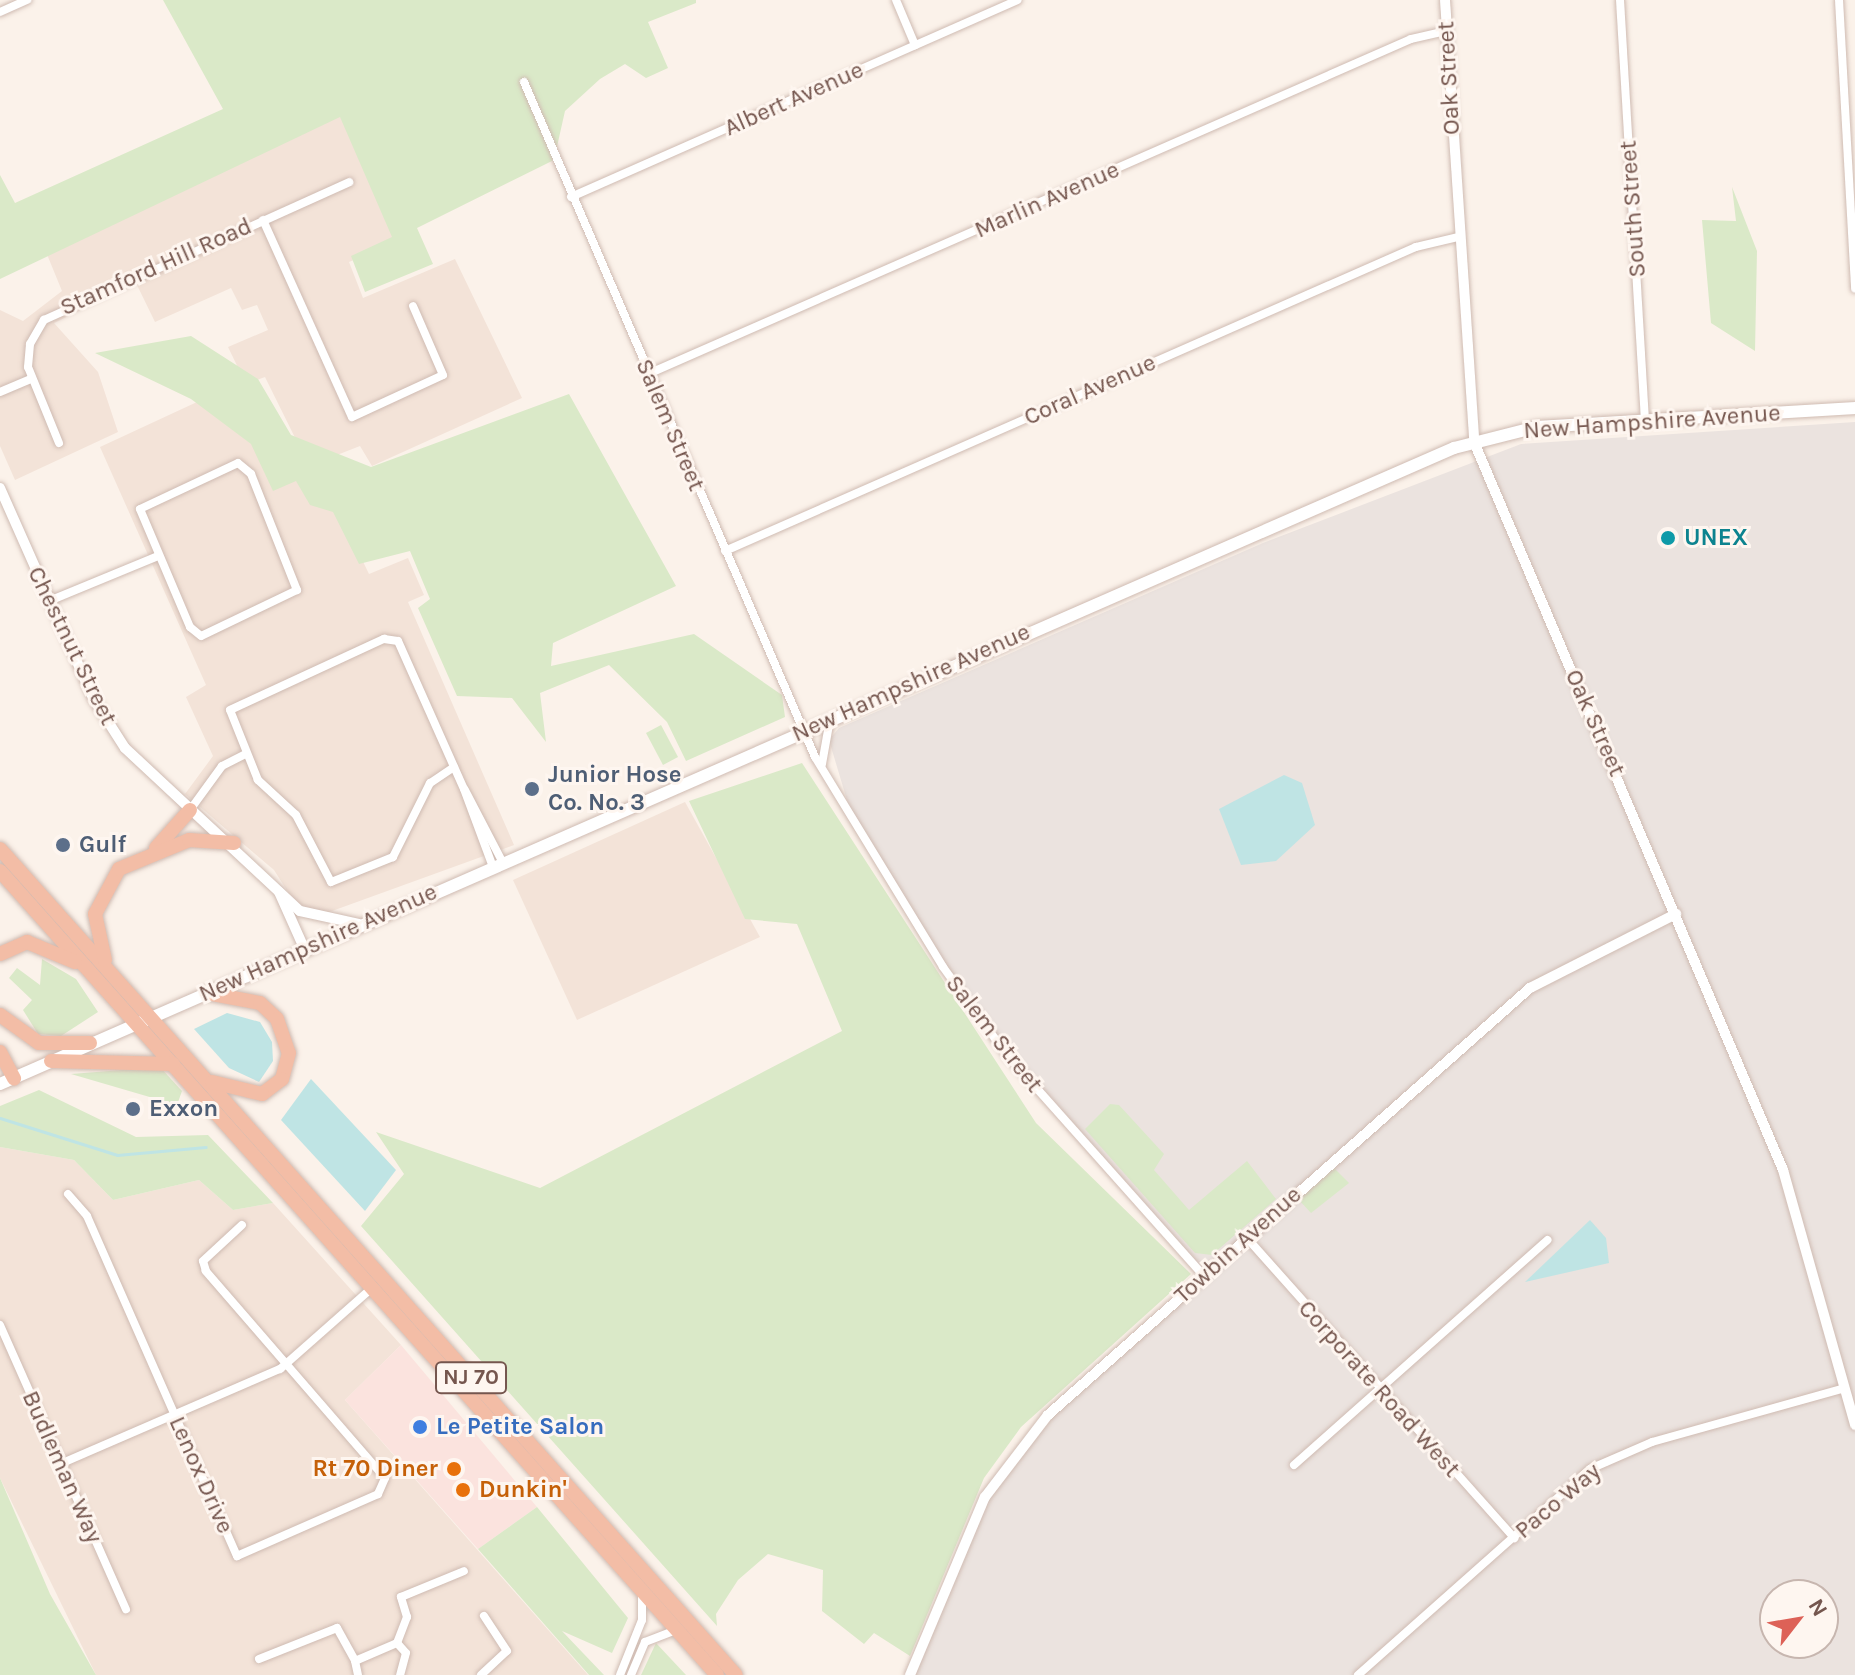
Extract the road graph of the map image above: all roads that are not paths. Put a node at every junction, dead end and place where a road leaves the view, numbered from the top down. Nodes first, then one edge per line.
1 (27, 0) edge
2 (896, 0) edge
3 (1017, 0) edge
4 (1445, 0) edge
5 (1620, 0) edge
6 (1839, 0) edge
7 (0, 12) edge
8 (1447, 31) junction
9 (915, 45) junction
10 (524, 82) dead end
11 (349, 182) dead end
12 (571, 197) junction
13 (263, 220) junction
14 (1458, 237) junction
15 (1855, 289) edge
16 (413, 306) dead end
17 (648, 374) junction
18 (31, 379) junction
19 (0, 392) edge
20 (1855, 408) edge
21 (1645, 419) junction
22 (1474, 442) junction
23 (59, 443) dead end
24 (0, 488) edge
25 (725, 551) junction
26 (158, 556) junction
27 (49, 601) junction
28 (830, 719) junction
29 (802, 731) junction
30 (246, 754) junction
31 (822, 765) junction
32 (454, 767) junction
33 (190, 810) junction
34 (234, 843) junction
35 (0, 849) edge
36 (153, 850) junction
37 (498, 865) junction
38 (0, 871) edge
39 (274, 883) junction
40 (1676, 914) junction
41 (359, 924) junction
42 (304, 948) junction
43 (0, 954) edge
44 (90, 971) junction
45 (109, 971) junction
46 (207, 993) junction
47 (0, 1015) edge
48 (143, 1020) junction
49 (90, 1043) junction
50 (0, 1052) edge
51 (51, 1061) junction
52 (173, 1064) junction
53 (206, 1080) junction
54 (7, 1081) edge
55 (68, 1194) dead end
56 (242, 1225) dead end
57 (1247, 1238) junction
58 (1547, 1240) dead end
59 (1204, 1276) junction
60 (372, 1288) junction
61 (0, 1325) edge
62 (287, 1364) junction
63 (1845, 1388) junction
64 (1380, 1390) junction
65 (176, 1417) junction
66 (1855, 1425) edge
67 (60, 1464) junction
68 (1294, 1465) dead end
69 (1514, 1538) junction
70 (464, 1571) dead end
71 (642, 1591) junction
72 (126, 1609) dead end
73 (484, 1616) dead end
74 (677, 1630) junction
75 (397, 1643) junction
76 (259, 1659) dead end
77 (355, 1661) junction
78 (358, 1675) edge
79 (400, 1675) edge
80 (481, 1675) edge
81 (620, 1675) edge
82 (631, 1675) edge
83 (717, 1675) edge
84 (736, 1675) edge
85 (910, 1675) edge
86 (1358, 1675) edge

1 - 7 street
2 - 9 street
3 - 9 street, Albert Avenue
4 - 8 street, Oak Street
5 - 21 street, South Street
6 - 15 street
8 - 14 street, Oak Street
8 - 17 street, Marlin Avenue
9 - 12 street, Albert Avenue
10 - 12 street, Salem Street
11 - 13 street, Stamford Hill Road
12 - 17 street, Salem Street
13 - 16 street
13 - 18 street, Stamford Hill Road
14 - 22 street, Oak Street
14 - 25 street, Coral Avenue
17 - 25 street, Salem Street
18 - 19 street
18 - 23 street, Stamford Hill Road
20 - 21 main road, New Hampshire Avenue
21 - 22 main road, New Hampshire Avenue
22 - 28 main road, New Hampshire Avenue
22 - 40 street, Oak Street
24 - 27 street, Chestnut Street
25 - 29 street, Salem Street
26 - 26 street
26 - 27 street
27 - 33 street, Chestnut Street
28 - 29 main road, New Hampshire Avenue
28 - 31 street
29 - 31 street, Salem Street
29 - 37 main road, New Hampshire Avenue
30 - 32 street
30 - 32 street
30 - 33 street
31 - 59 street, Salem Street
32 - 37 street
33 - 34 street, Chestnut Street
33 - 36 highway
34 - 36 highway
34 - 39 street, Chestnut Street
35 - 45 highway, NJ 70
36 - 45 highway
37 - 41 main road, New Hampshire Avenue
38 - 44 highway, NJ 70
39 - 41 street, Chestnut Street
39 - 42 street, Chestnut Street
40 - 57 street, Towbin Avenue
40 - 63 street, Oak Street
41 - 42 main road, New Hampshire Avenue
42 - 46 main road, New Hampshire Avenue
43 - 44 highway
44 - 48 highway, NJ 70
45 - 48 highway, NJ 70
46 - 48 main road, New Hampshire Avenue
46 - 53 highway
47 - 49 highway
48 - 49 main road, New Hampshire Avenue
48 - 52 highway, NJ 70
48 - 53 highway, NJ 70
49 - 51 main road, New Hampshire Avenue
50 - 54 highway
51 - 52 highway
51 - 54 main road, New Hampshire Avenue
52 - 60 highway, NJ 70
53 - 84 highway, NJ 70
55 - 65 street, Lenox Drive
56 - 62 street, Lenox Drive
57 - 59 street, Towbin Avenue
57 - 64 street, Corporate Road West
58 - 64 street
59 - 85 street, Towbin Avenue
60 - 62 street
60 - 71 highway, NJ 70
61 - 67 street, Budleman Way
62 - 65 street
62 - 65 street, Lenox Drive
63 - 66 street, Oak Street
63 - 69 street, Paco Way
64 - 68 street
64 - 69 street, Corporate Road West
65 - 67 street
67 - 72 street, Budleman Way
69 - 86 street, Paco Way
70 - 75 street
71 - 74 highway, NJ 70
71 - 81 street
73 - 80 street
74 - 82 street
74 - 83 highway, NJ 70
75 - 77 street
75 - 79 street
76 - 77 street
77 - 78 street

